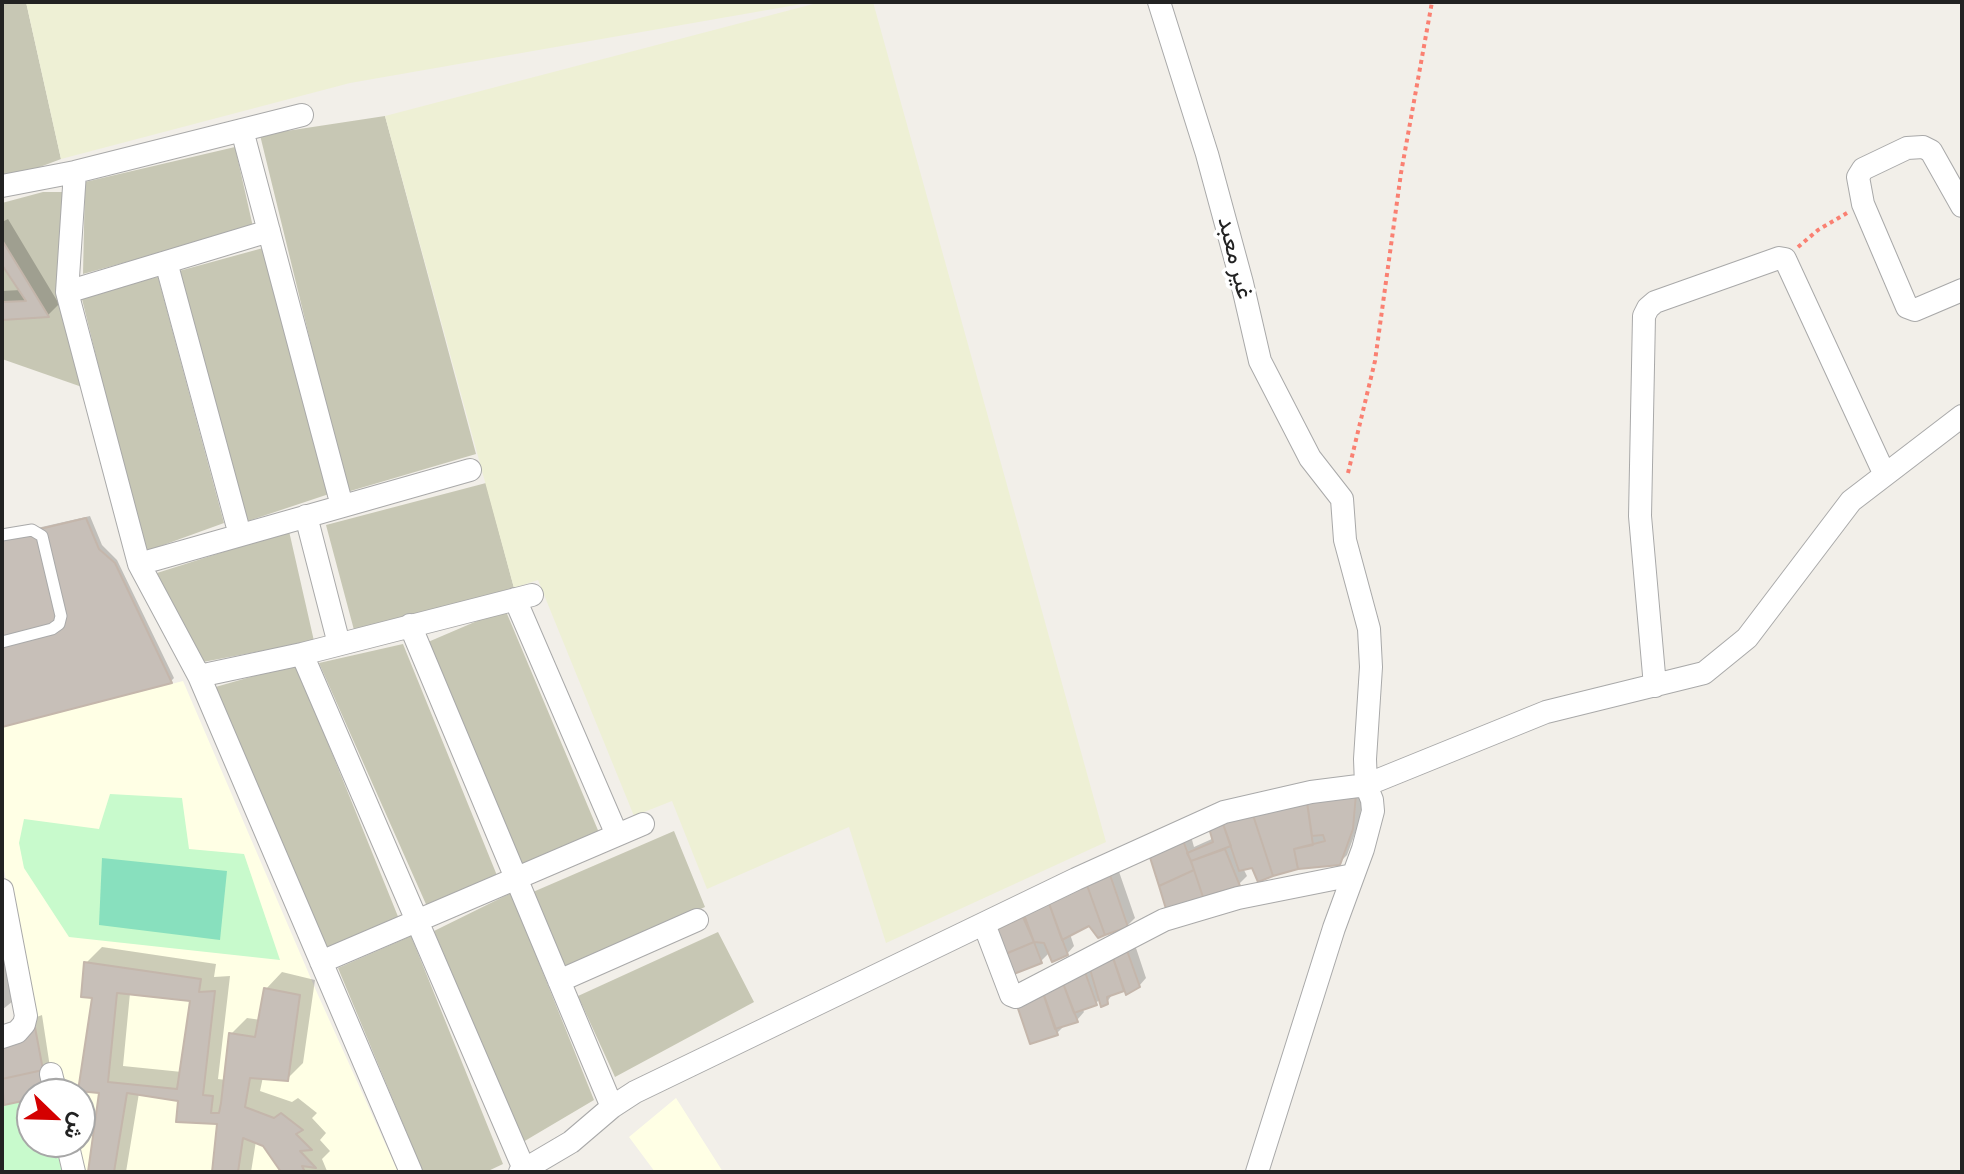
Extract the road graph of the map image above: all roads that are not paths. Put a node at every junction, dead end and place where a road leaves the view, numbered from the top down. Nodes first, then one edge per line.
1 (1159, 2) edge
2 (302, 115) dead end
3 (242, 130) junction
4 (75, 172) junction
5 (2, 186) edge
6 (1962, 206) edge
7 (269, 231) junction
8 (166, 262) junction
9 (1962, 290) edge
10 (67, 292) junction
11 (1962, 416) edge
12 (470, 470) dead end
13 (1884, 473) junction
14 (342, 506) junction
15 (306, 516) junction
16 (2, 535) edge
17 (240, 535) junction
18 (139, 564) junction
19 (410, 625) junction
20 (2, 642) edge
21 (339, 644) junction
22 (302, 654) junction
23 (199, 676) junction
24 (1655, 686) junction
25 (1366, 785) junction
26 (643, 824) dead end
27 (617, 835) junction
28 (1353, 875) junction
29 (516, 879) junction
30 (2, 890) edge
31 (697, 920) dead end
32 (417, 921) junction
33 (984, 924) junction
34 (6, 931) edge
35 (321, 962) junction
36 (559, 981) junction
37 (2, 1037) edge
38 (612, 1107) junction
39 (522, 1171) edge
40 (411, 1172) edge
41 (1257, 1172) edge

1 - 25 street, غير معبد
2 - 3 street
3 - 4 street
3 - 7 street
4 - 5 street
4 - 10 street
6 - 9 street
7 - 8 street
7 - 14 street
8 - 10 street
8 - 17 street
10 - 18 street
11 - 13 street
12 - 14 street
13 - 24 street
13 - 24 street
14 - 15 street
15 - 17 street
15 - 21 street
16 - 20 lane
17 - 18 street
18 - 23 street
19 - 21 street
19 - 27 street
19 - 29 street
21 - 22 street
22 - 23 street
22 - 32 street
23 - 35 street
24 - 25 street
25 - 28 street
25 - 33 street
26 - 27 street
27 - 29 street
28 - 33 street
28 - 41 street
29 - 32 street
29 - 36 street
30 - 34 street
31 - 36 street
32 - 35 street
32 - 39 street
33 - 38 street
34 - 37 street
35 - 40 street
36 - 38 street
38 - 39 street

